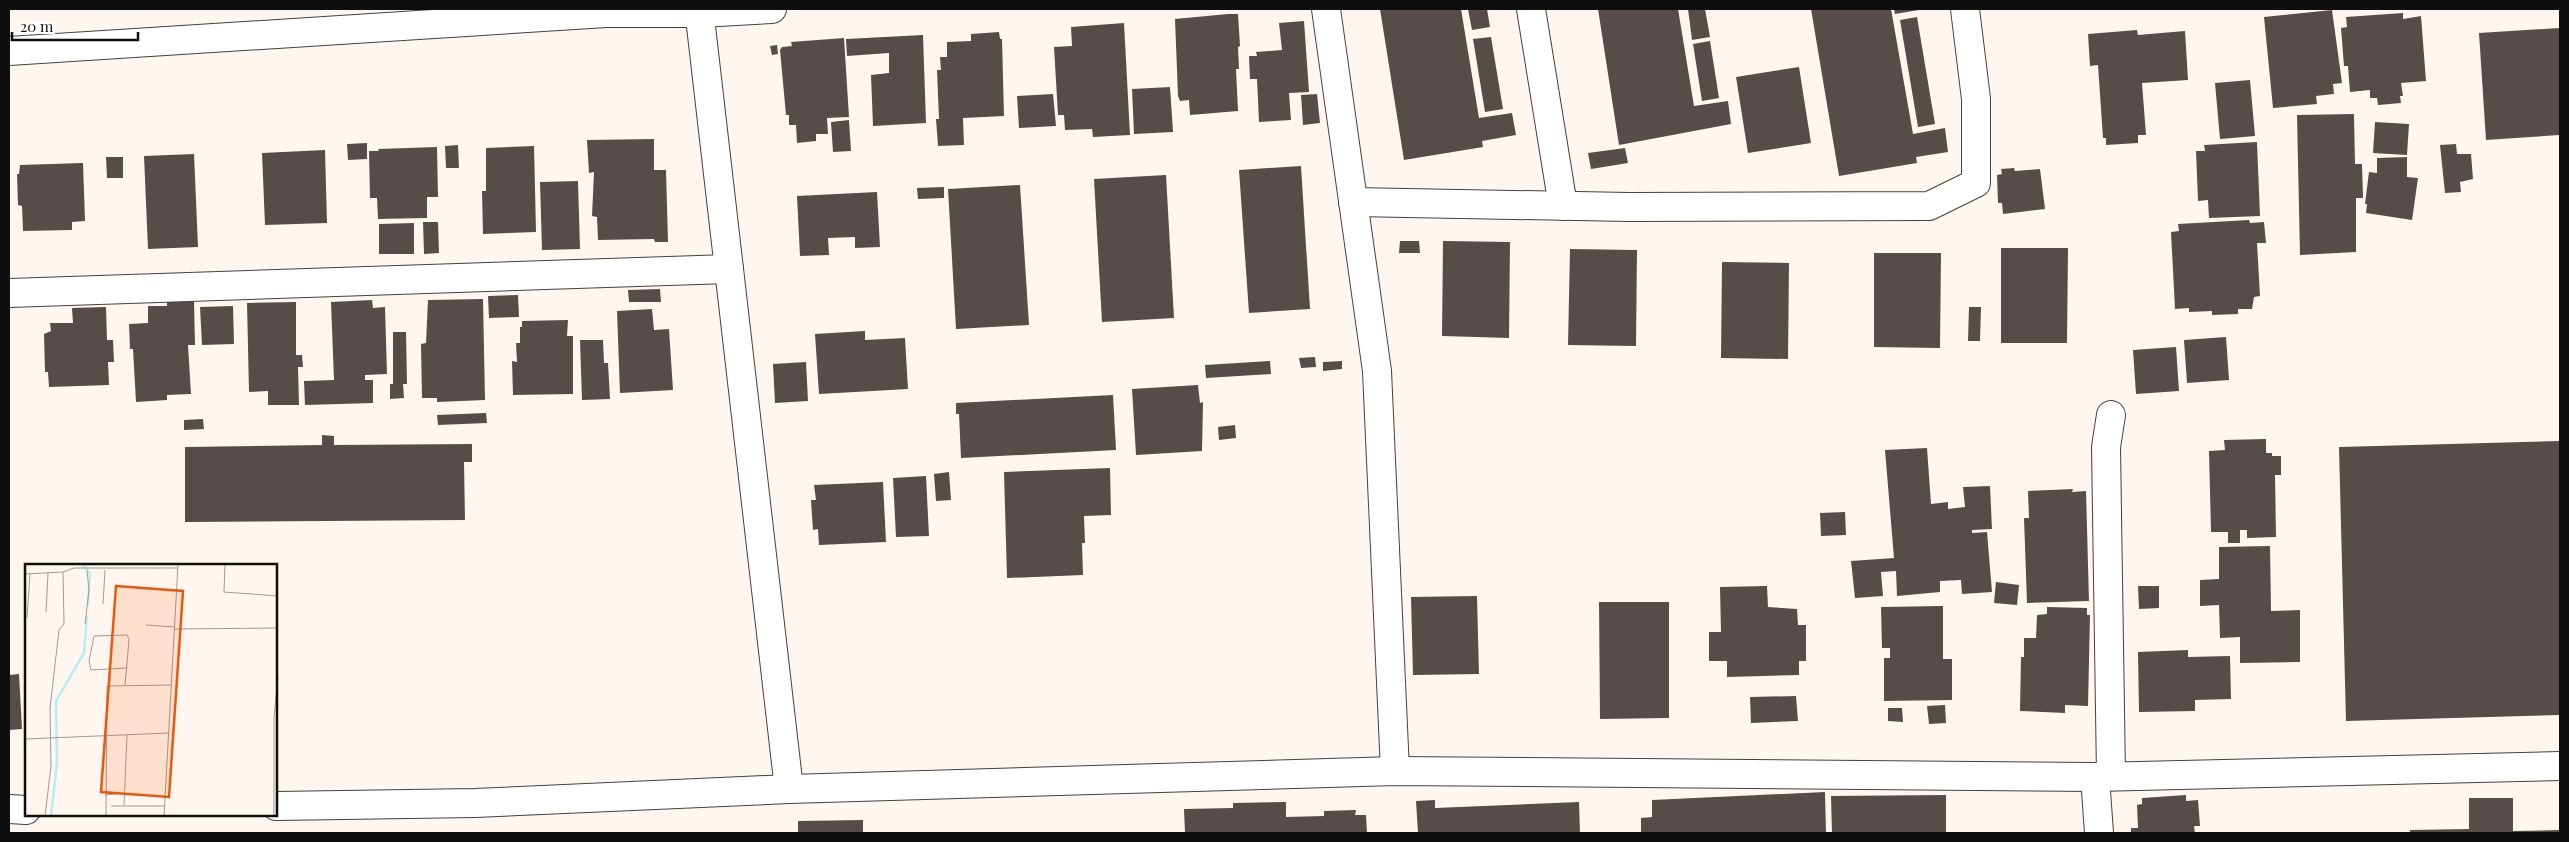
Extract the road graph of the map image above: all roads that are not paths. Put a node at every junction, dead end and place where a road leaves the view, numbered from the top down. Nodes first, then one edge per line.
1 (772, 9) edge
2 (1326, 9) edge
3 (1531, 9) edge
4 (1965, 9) edge
5 (699, 11) edge
6 (9, 51) edge
7 (1353, 202) junction
8 (1563, 206) junction
9 (729, 269) junction
10 (9, 293) edge
11 (2111, 415) dead end
12 (2560, 766) edge
13 (1395, 771) junction
14 (2103, 777) junction
15 (790, 789) junction
16 (278, 806) edge
17 (9, 809) edge
18 (25, 810) edge
19 (2099, 833) edge

1 - 5 street
2 - 7 street
3 - 8 street
4 - 8 street
5 - 6 street
5 - 9 street
7 - 8 street
7 - 13 street
9 - 10 street
9 - 15 street
11 - 14 street
12 - 14 street
13 - 14 street
13 - 15 street
14 - 19 street
15 - 16 street
17 - 18 street

